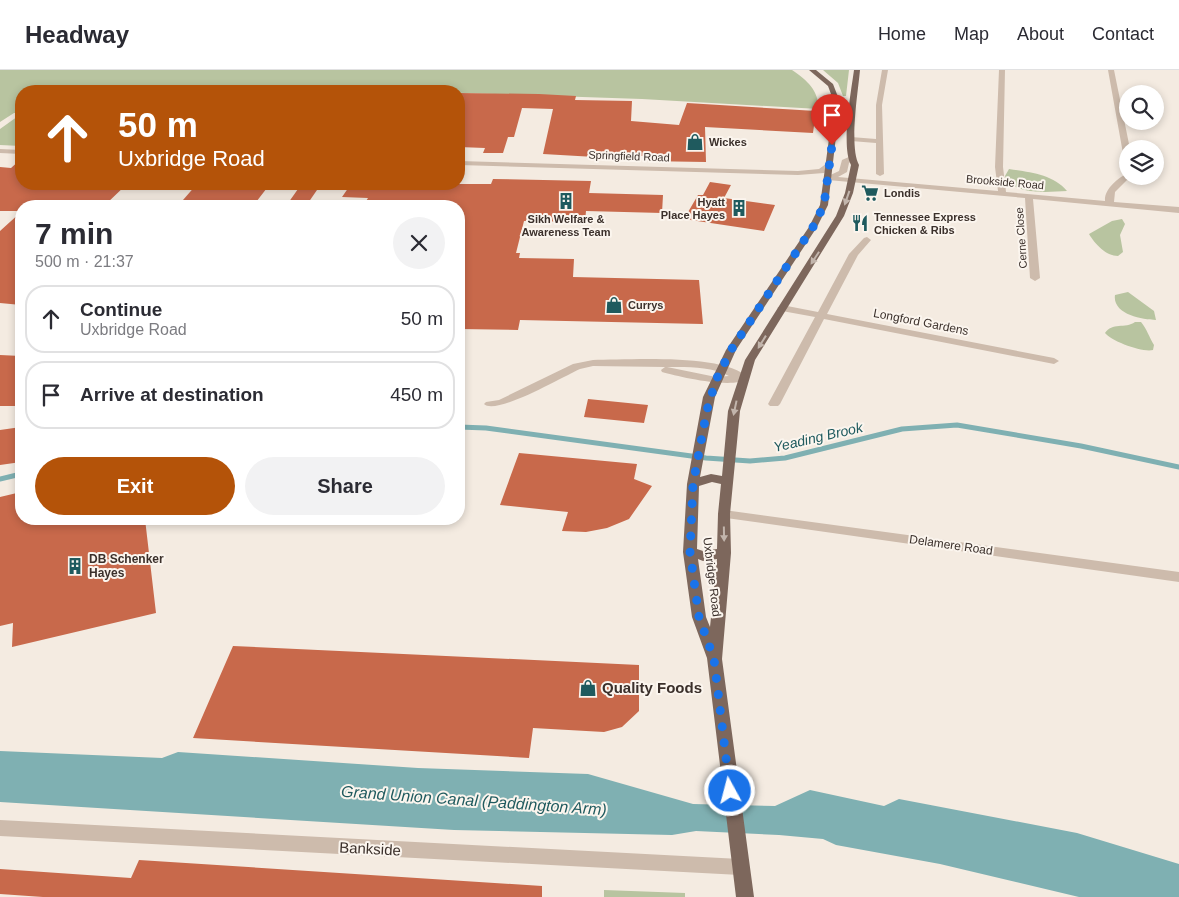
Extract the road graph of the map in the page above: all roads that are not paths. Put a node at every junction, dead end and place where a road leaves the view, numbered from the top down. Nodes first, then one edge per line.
1 (812, 70) edge
2 (857, 70) edge
3 (885, 70) edge
4 (1002, 70) edge
5 (1111, 70) edge
6 (851, 139) junction
7 (1124, 140) edge
8 (879, 141) junction
9 (0, 151) edge
10 (15, 152) edge
11 (851, 158) junction
12 (465, 163) edge
13 (830, 163) junction
14 (798, 172) junction
15 (880, 174) dead end
16 (828, 178) junction
17 (852, 179) junction
18 (1119, 182) edge
19 (1002, 193) junction
20 (1029, 196) junction
21 (1110, 203) junction
22 (1179, 210) edge
23 (867, 240) dead end
24 (1035, 278) dead end
25 (782, 308) junction
26 (820, 315) junction
27 (1054, 361) dead end
28 (634, 363) junction
29 (722, 368) junction
30 (743, 378) junction
31 (716, 380) junction
32 (490, 404) dead end
33 (774, 404) dead end
34 (728, 476) junction
35 (693, 484) junction
36 (724, 514) junction
37 (690, 552) junction
38 (724, 553) junction
39 (1179, 577) edge
40 (714, 659) junction
41 (0, 828) edge
42 (739, 861) junction
43 (745, 897) edge

1 - 13 main road, Uxbridge Road
2 - 6 main road, Uxbridge Road
3 - 8 street
4 - 19 street
5 - 7 street
6 - 8 street
6 - 11 main road, Uxbridge Road
8 - 15 street
9 - 10 street
11 - 16 street
11 - 17 main road, Uxbridge Road
12 - 14 street, Springfield Road
13 - 14 street, Springfield Road
13 - 16 main road, Uxbridge Road
14 - 16 street, Springfield Road
16 - 17 street, Brookside Road
16 - 29 main road, Uxbridge Road
17 - 19 street, Brookside Road
17 -> 25 main road, Uxbridge Road
18 - 21 street
19 - 20 street, Brookside Road
20 - 21 street, Brookside Road
20 - 24 street, Cerne Close
21 - 22 street, Brookside Road
23 - 26 street
25 - 26 street, Longford Gardens
25 -> 30 main road, Uxbridge Road
26 - 27 street, Longford Gardens
26 - 33 street
28 - 29 street
28 - 31 street
28 - 32 street
29 - 30 street
29 - 31 main road, Uxbridge Road
30 - 31 street
30 -> 34 main road, Uxbridge Road
31 - 35 main road, Uxbridge Road
34 - 35 main road
34 - 36 main road, Uxbridge Road
35 - 37 main road, Uxbridge Road
36 -> 38 main road, Uxbridge Road
36 - 39 street, Delamere Road
37 - 38 main road
37 - 40 main road, Uxbridge Road
38 - 40 main road, Uxbridge Road
40 - 42 main road
41 - 42 street, Bankside
42 - 43 main road

